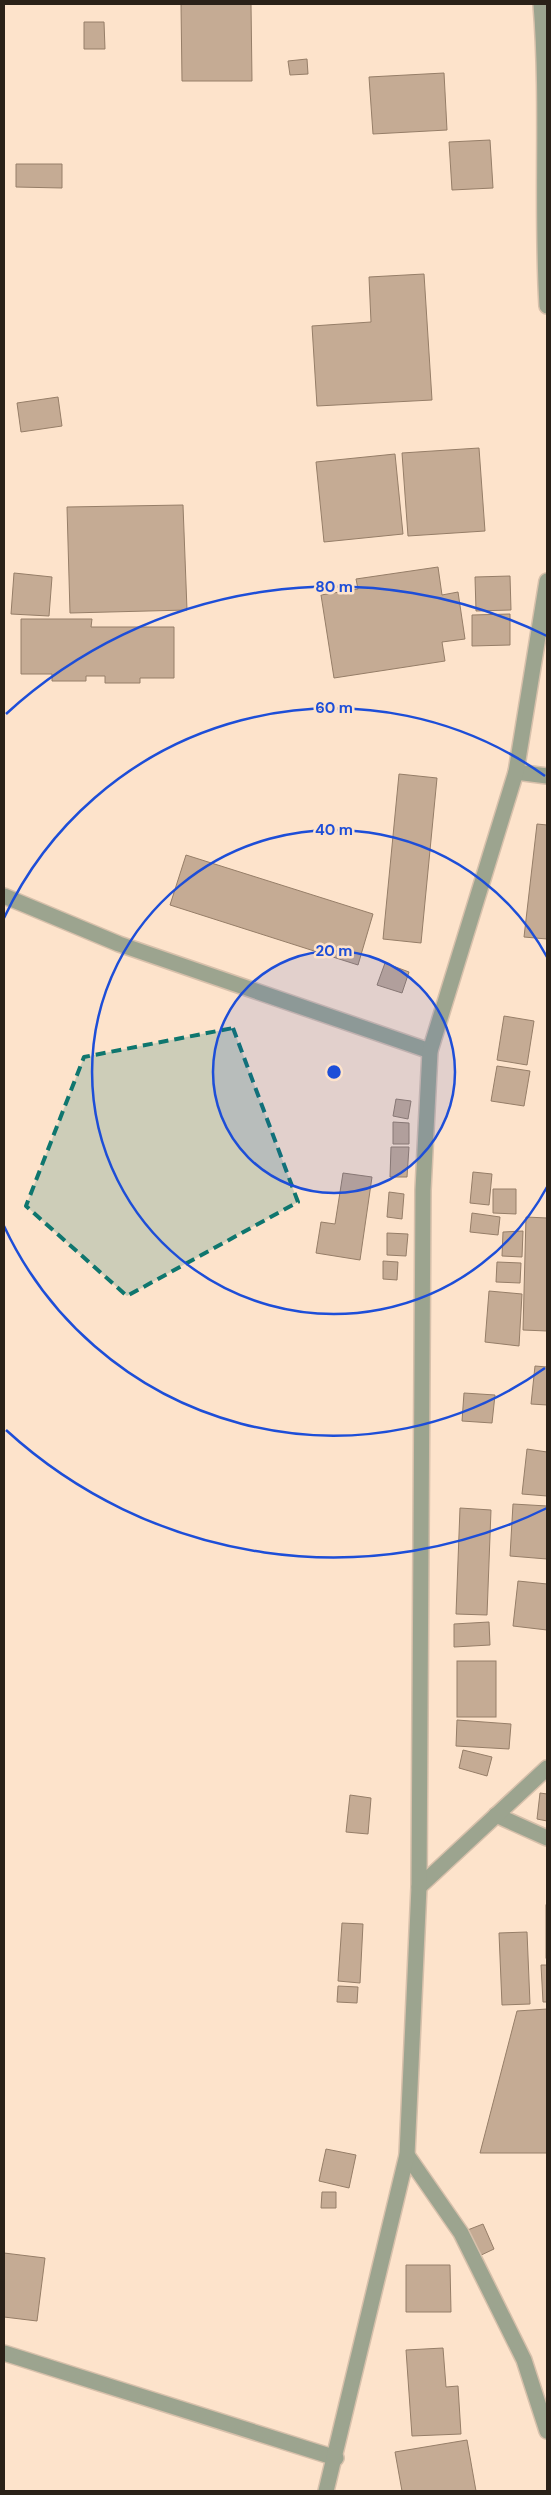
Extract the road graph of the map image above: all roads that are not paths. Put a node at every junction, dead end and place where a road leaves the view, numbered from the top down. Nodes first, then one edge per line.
1 (542, 4) edge
2 (546, 57) edge
3 (547, 306) edge
4 (547, 580) edge
5 (516, 772) junction
6 (547, 776) edge
7 (4, 896) edge
8 (430, 1051) junction
9 (547, 1768) edge
10 (496, 1815) junction
11 (547, 1838) edge
12 (419, 1887) junction
13 (407, 2155) junction
14 (4, 2353) edge
15 (547, 2431) edge
16 (336, 2458) junction
17 (326, 2491) edge

1 - 2 street
2 - 3 street
4 - 5 street
5 - 6 street
5 - 8 street
7 - 8 street
8 - 12 street
9 - 10 street
10 - 11 street
10 - 12 street
12 - 13 street
13 - 15 street
13 - 16 street
14 - 16 street
16 - 17 street

